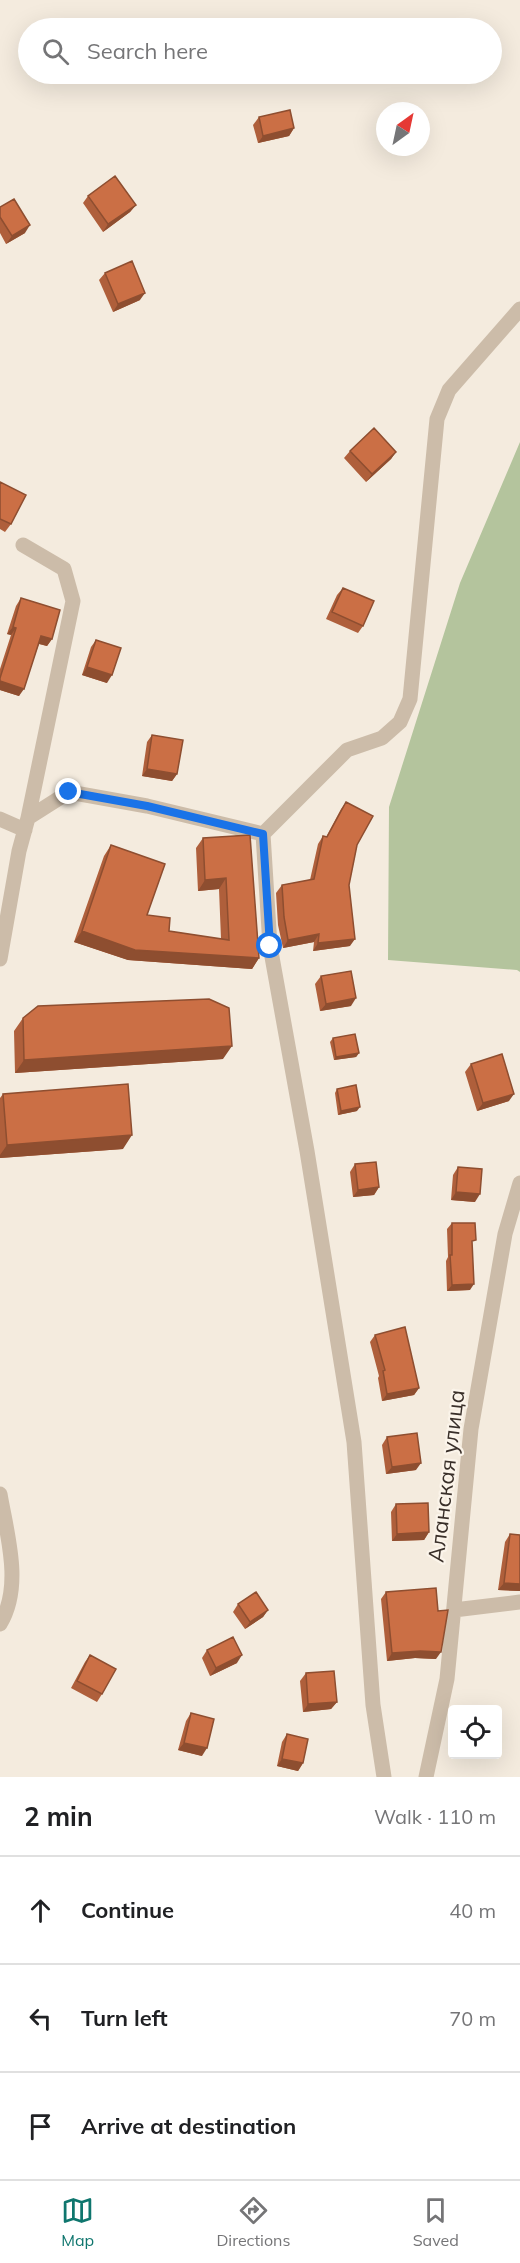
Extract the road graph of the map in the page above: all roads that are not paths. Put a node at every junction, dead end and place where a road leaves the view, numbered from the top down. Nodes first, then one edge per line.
1 (520, 309) edge
2 (23, 545) dead end
3 (0, 819) edge
4 (26, 824) junction
5 (263, 834) junction
6 (0, 959) edge
7 (520, 1183) edge
8 (0, 1494) edge
9 (520, 1602) edge
10 (454, 1610) junction
11 (0, 1624) edge
12 (384, 1777) edge
13 (426, 1777) edge

1 - 5 street
2 - 4 street
3 - 4 street
4 - 5 street
4 - 6 street
5 - 12 street
7 - 10 street, Аланская улица
8 - 11 street
9 - 10 street
10 - 13 street, Аланская улица

